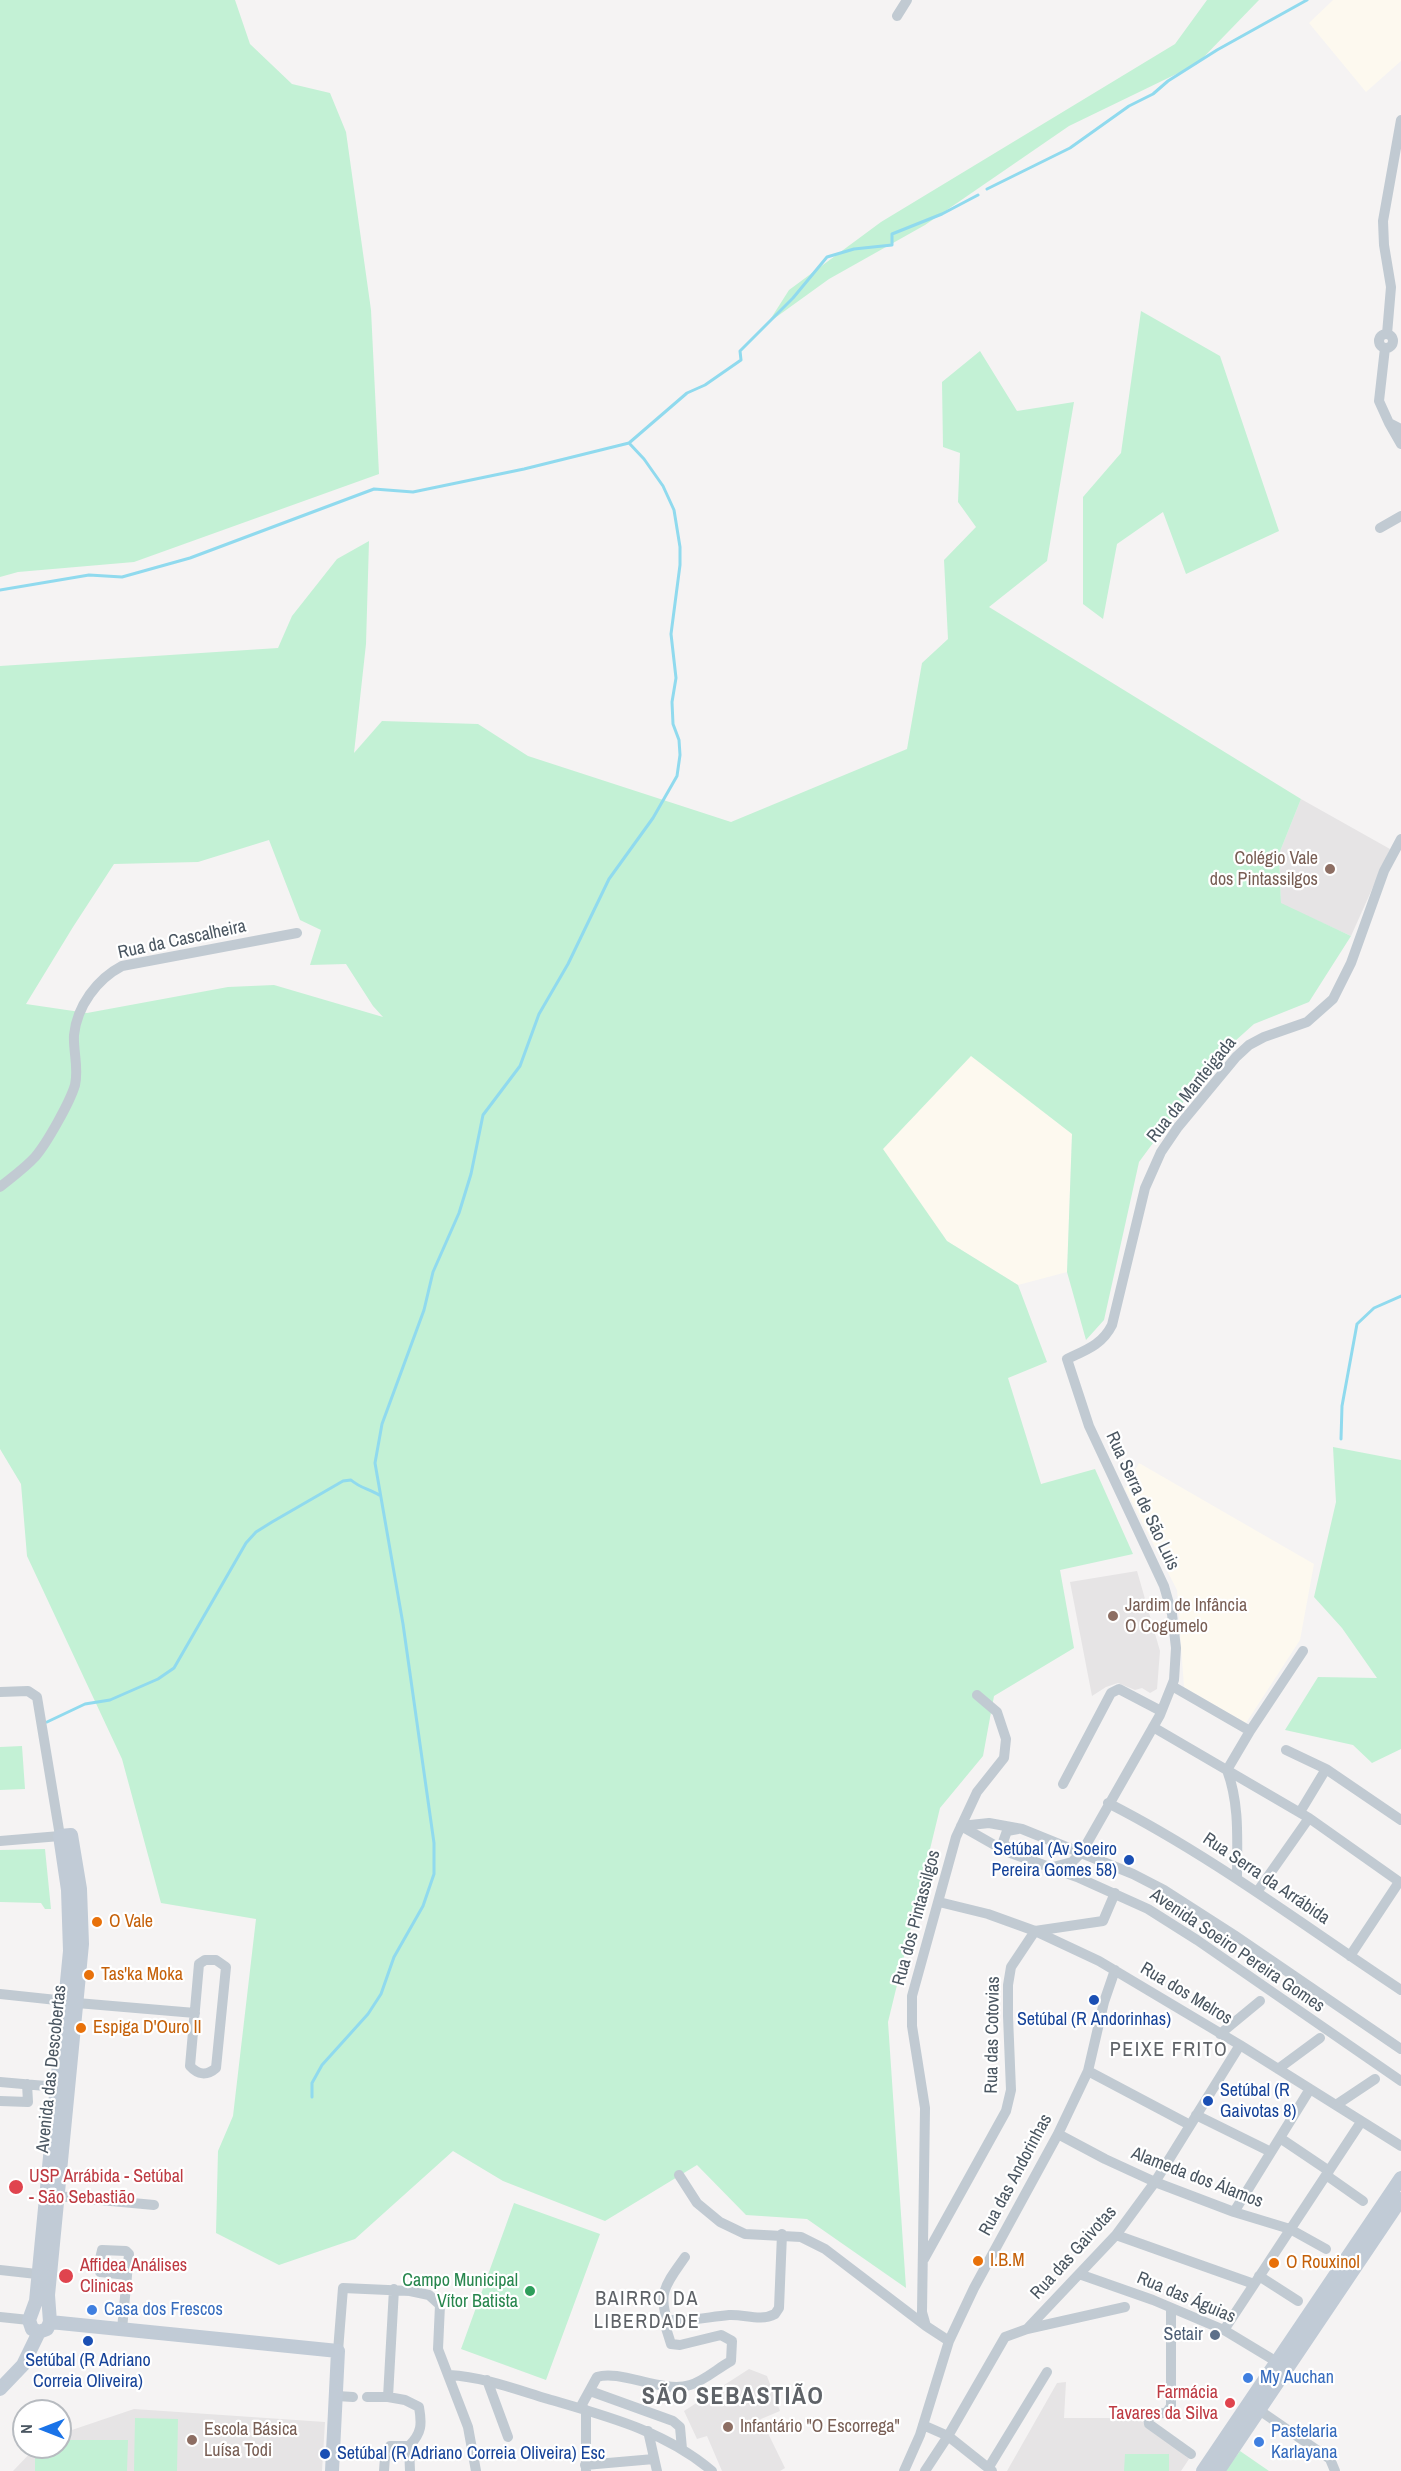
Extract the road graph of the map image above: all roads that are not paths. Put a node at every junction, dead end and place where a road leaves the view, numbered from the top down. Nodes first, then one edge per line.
1 (907, 0) edge
2 (897, 16) dead end
3 (1401, 120) edge
4 (1398, 151) edge
5 (1391, 342) edge
6 (1389, 423) junction
7 (1401, 429) edge
8 (1401, 444) edge
9 (1401, 516) edge
10 (1380, 528) dead end
11 (1401, 839) edge
12 (297, 933) dead end
13 (0, 1187) edge
14 (1067, 1359) joint
15 (1303, 1652) dead end
16 (1172, 1686) junction
17 (0, 1692) edge
18 (977, 1695) dead end
19 (1161, 1712) junction
20 (1153, 1727) junction
21 (1250, 1731) junction
22 (1286, 1750) dead end
23 (1326, 1769) junction
24 (1227, 1770) junction
25 (1064, 1784) dead end
26 (1108, 1803) junction
27 (1305, 1815) junction
28 (1401, 1820) edge
29 (960, 1826) junction
30 (1022, 1829) junction
31 (60, 1836) junction
32 (0, 1841) edge
33 (1082, 1852) junction
34 (1012, 1854) junction
35 (1048, 1868) junction
36 (1237, 1878) junction
37 (1400, 1883) edge
38 (1257, 1892) junction
39 (1115, 1893) junction
40 (939, 1902) junction
41 (1035, 1931) junction
42 (1350, 1956) junction
43 (1115, 1970) junction
44 (1401, 1990) edge
45 (0, 1994) edge
46 (1260, 2001) dead end
47 (71, 2002) junction
48 (195, 2013) junction
49 (1220, 2034) junction
50 (1320, 2038) dead end
51 (1240, 2045) junction
52 (1401, 2049) edge
53 (1278, 2069) junction
54 (1088, 2071) junction
55 (1375, 2079) dead end
56 (1401, 2081) edge
57 (0, 2082) edge
58 (27, 2084) junction
59 (57, 2087) junction
60 (1310, 2089) junction
61 (0, 2101) edge
62 (1336, 2105) junction
63 (1196, 2115) junction
64 (1361, 2122) junction
65 (1190, 2125) junction
66 (1058, 2134) junction
67 (1280, 2138) junction
68 (1401, 2146) edge
69 (1271, 2152) junction
70 (1328, 2173) junction
71 (679, 2175) dead end
72 (1401, 2178) edge
73 (1155, 2182) junction
74 (57, 2196) junction
75 (1401, 2199) edge
76 (1363, 2201) dead end
77 (154, 2205) dead end
78 (923, 2210) junction
79 (1234, 2212) junction
80 (948, 2216) junction
81 (1290, 2229) junction
82 (782, 2234) junction
83 (1116, 2235) junction
84 (1326, 2249) dead end
85 (685, 2257) dead end
86 (922, 2262) junction
87 (0, 2270) edge
88 (1078, 2274) junction
89 (44, 2275) junction
90 (127, 2275) dead end
91 (1257, 2280) junction
92 (394, 2289) junction
93 (1298, 2301) dead end
94 (1125, 2307) dead end
95 (1171, 2308) junction
96 (0, 2317) edge
97 (29, 2317) junction
98 (50, 2320) junction
99 (669, 2324) junction
100 (926, 2326) junction
101 (122, 2329) junction
102 (1027, 2329) junction
103 (1224, 2330) junction
104 (39, 2332) junction
105 (949, 2341) junction
106 (338, 2350) junction
107 (1277, 2362) junction
108 (1047, 2372) dead end
109 (449, 2375) junction
110 (487, 2380) junction
111 (0, 2389) edge
112 (590, 2391) junction
113 (337, 2396) junction
114 (353, 2397) dead end
115 (367, 2397) dead end
116 (388, 2397) junction
117 (583, 2409) junction
118 (1259, 2410) junction
119 (923, 2425) junction
120 (648, 2431) junction
121 (948, 2436) junction
122 (508, 2437) dead end
123 (409, 2446) junction
124 (682, 2449) junction
125 (1191, 2454) dead end
126 (654, 2459) junction
127 (586, 2468) edge
128 (930, 2469) edge
129 (991, 2469) edge
130 (332, 2471) edge
131 (384, 2471) edge
132 (410, 2471) edge
133 (476, 2471) edge
134 (657, 2471) edge
135 (712, 2471) edge
136 (904, 2471) edge
137 (1203, 2471) edge
138 (1218, 2471) edge
139 (1335, 2471) edge

1 - 2 street
3 - 4 street
4 - 5 street
5 - 6 street
6 - 7 street
6 - 8 street
9 - 10 street
11 - 14 street, Rua da Manteigada
12 - 13 street, Rua da Cascalheira
14 - 16 street, Rua Serra de São Luis
15 - 21 street
16 - 19 street, Rua Serra de São Luis
16 - 21 street
17 - 31 street, Avenida das Descobertas
18 - 29 street, Rua dos Pintassilgos
19 - 20 street, Rua Serra de São Luis
19 - 25 street
20 - 24 street
20 - 26 street, Rua Serra de São Luis
21 - 24 street
22 - 23 street
23 - 27 street
23 - 28 street
24 - 27 street
24 - 36 street
26 - 33 street, Rua Serra de São Luis
26 - 36 street, Rua Serra da Arrábida
27 - 37 street
27 - 38 street
29 - 30 street, Avenida Soeiro Pereira Gomes
29 - 34 street, Avenida Soeiro Pereira Gomes
29 - 40 street, Rua dos Pintassilgos
30 - 33 street, Avenida Soeiro Pereira Gomes
30 - 34 street
31 - 32 street
31 - 47 street, Avenida das Descobertas
33 - 35 street
33 - 52 street, Avenida Soeiro Pereira Gomes
34 - 35 street, Avenida Soeiro Pereira Gomes
35 - 39 street, Avenida Soeiro Pereira Gomes
36 - 38 street, Rua Serra da Arrábida
37 - 42 street
38 - 42 street, Rua Serra da Arrábida
39 - 41 street
39 - 56 street, Avenida Soeiro Pereira Gomes
40 - 41 street, Rua dos Melros
40 - 78 street, Rua dos Pintassilgos
41 - 43 street, Rua dos Melros
41 - 80 street, Rua das Cotovias
42 - 44 street, Rua Serra da Arrábida
43 - 49 street, Rua dos Melros
43 - 54 street, Rua das Andorinhas
45 - 47 street
46 - 49 street
47 - 48 street
47 - 59 street, Avenida das Descobertas
47 - 74 street, Avenida das Descobertas
48 - 48 street
49 - 51 street, Rua dos Melros
50 - 53 street
51 - 53 street, Rua dos Melros
51 - 63 street, Rua das Gaivotas
53 - 60 street, Rua dos Melros
54 - 65 street
54 - 66 street, Rua das Andorinhas
55 - 62 street
57 - 58 street
58 - 59 street
58 - 61 street
59 - 89 street, Avenida das Descobertas
60 - 62 street, Rua dos Melros
60 - 67 street
62 - 64 street, Rua dos Melros
63 - 65 street, Rua das Gaivotas
63 - 69 street
64 - 68 street, Rua dos Melros
64 - 70 street
65 - 73 street, Rua das Gaivotas
66 - 73 street, Alameda dos Álamos
66 - 105 street, Rua das Andorinhas
67 - 69 street
67 - 70 street
69 - 79 street
70 - 76 street
70 - 81 street
71 - 82 street
72 - 107 street
73 - 79 street, Alameda dos Álamos
73 - 83 street, Rua das Gaivotas
74 - 77 street
74 - 89 street, Avenida das Descobertas
75 - 118 street
78 - 80 street
78 - 86 street, Rua dos Pintassilgos
79 - 81 street, Alameda dos Álamos
80 - 86 street, Rua das Cotovias
81 - 84 street, Alameda dos Álamos
81 - 91 street
82 - 99 street
82 - 100 street
83 - 88 street, Rua das Gaivotas
83 - 91 street
85 - 99 street
86 - 100 street, Rua dos Pintassilgos
87 - 89 street
88 - 95 street, Rua das Águias
88 - 102 street, Rua das Gaivotas
89 - 97 street, Avenida das Descobertas
89 - 98 street, Avenida das Descobertas
90 - 101 street
91 - 93 street
91 - 103 street
92 - 106 street
92 - 109 street
92 - 116 street
94 - 102 street, Rua das Águias
95 - 103 street, Rua das Águias
95 - 125 street
96 - 97 street
97 - 98 street
97 - 104 street
98 - 101 street
98 - 104 street
99 - 112 street
100 - 105 street
101 - 106 street
102 - 121 street, Rua das Gaivotas
103 - 107 street, Rua das Águias
104 - 111 street
105 - 119 street, Rua das Andorinhas
106 - 113 street
107 - 137 street
108 - 129 street
109 - 110 street
109 - 133 street
110 - 117 street
110 - 122 street
112 - 117 street
112 - 124 street
113 - 114 street
113 - 130 street
115 - 116 street
116 - 123 street
117 - 120 street
117 - 127 street
118 - 138 street
118 - 139 street
119 - 121 street
119 - 136 street, Rua das Andorinhas
120 - 124 street
120 - 126 street
121 - 128 street, Rua das Gaivotas
121 - 129 street
123 - 131 street
123 - 132 street
124 - 135 street
126 - 127 street
126 - 134 street

